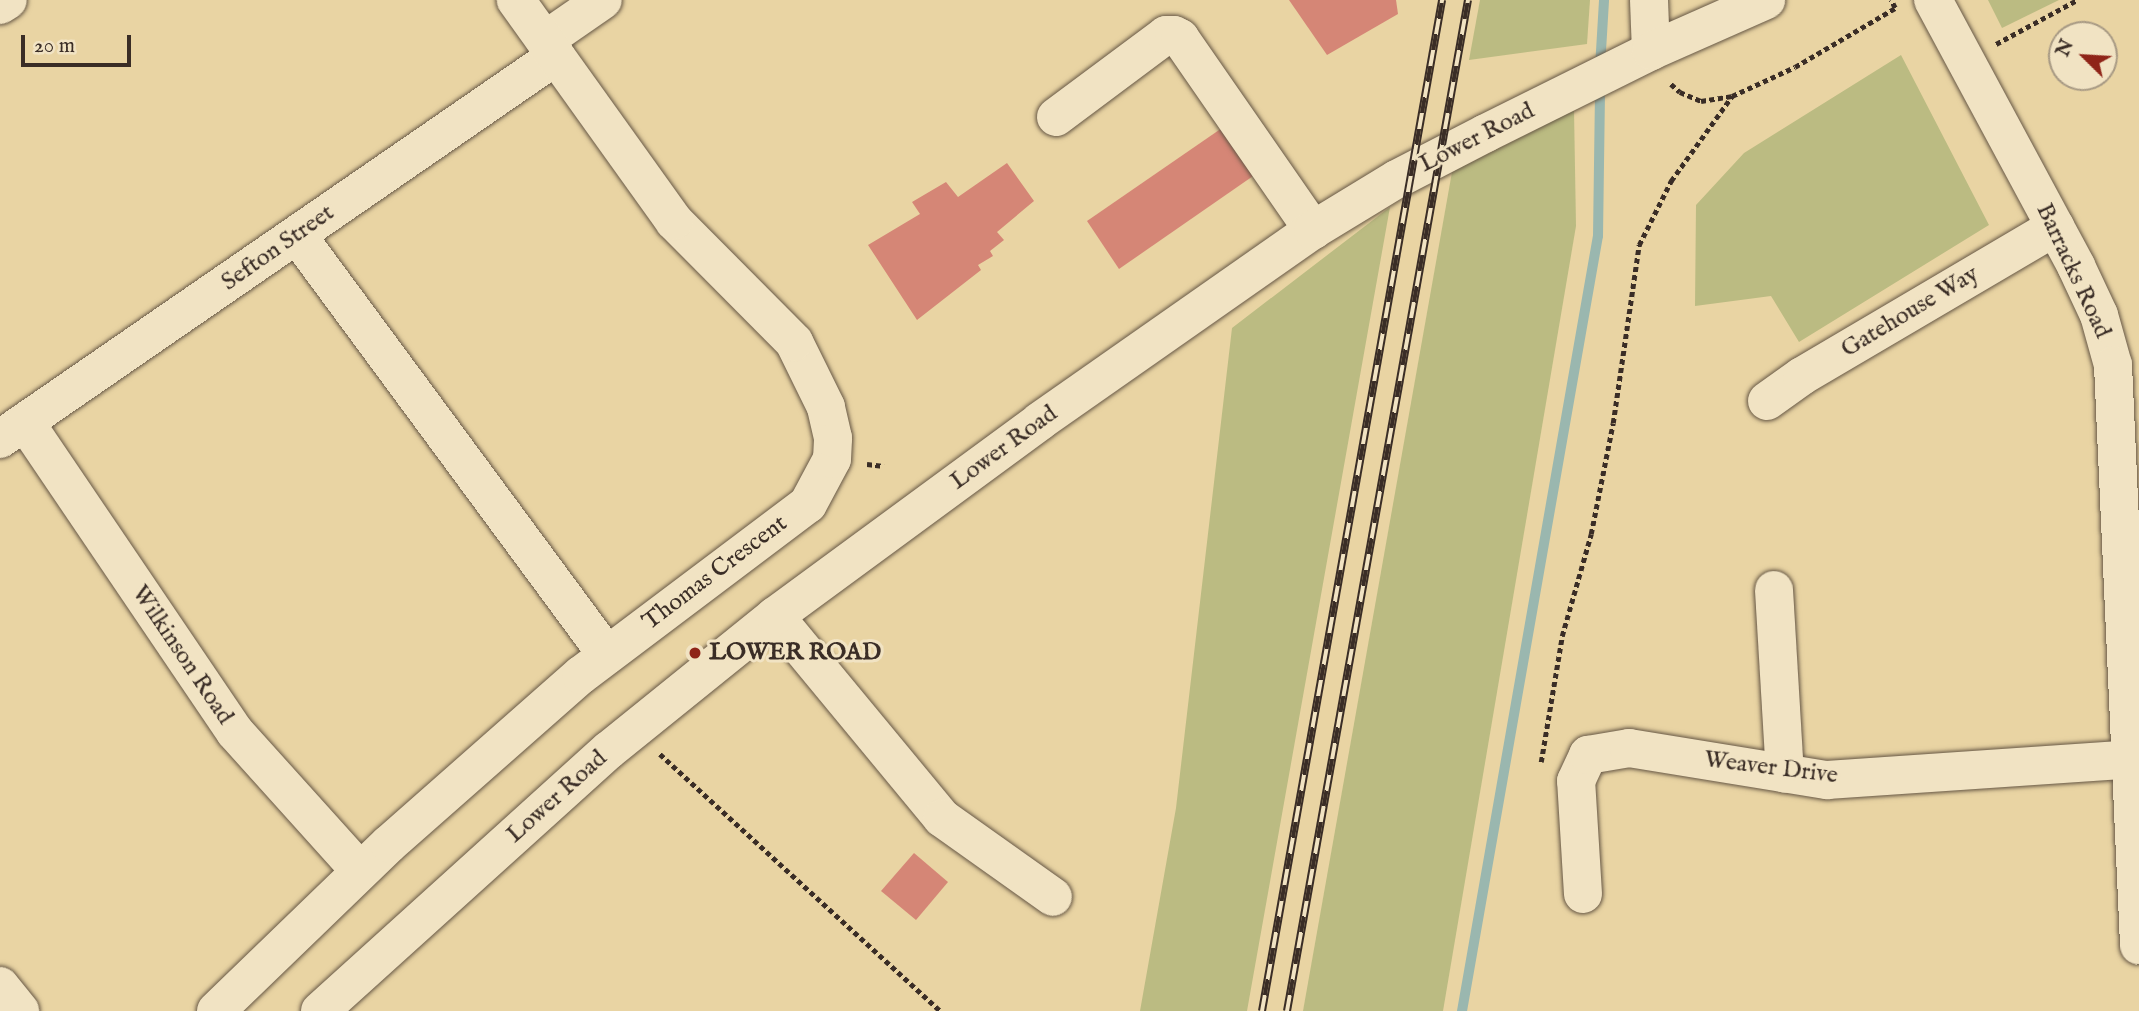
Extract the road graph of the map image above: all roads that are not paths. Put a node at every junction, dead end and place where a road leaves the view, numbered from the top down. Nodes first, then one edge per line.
1 (8, 0) edge
2 (516, 0) edge
3 (603, 0) edge
4 (1649, 0) edge
5 (1766, 0) edge
6 (1933, 0) edge
7 (0, 5) edge
8 (550, 48) junction
9 (1642, 57) junction
10 (1056, 117) dead end
11 (2055, 227) junction
12 (1313, 230) junction
13 (297, 235) junction
14 (1766, 401) dead end
15 (13, 430) edge
16 (1774, 590) dead end
17 (775, 616) junction
18 (607, 655) junction
19 (2135, 759) edge
20 (1785, 774) junction
21 (360, 872) junction
22 (1583, 894) dead end
23 (1053, 897) dead end
24 (2139, 945) edge
25 (0, 986) edge
26 (20, 1011) edge
27 (216, 1011) edge
28 (320, 1011) edge

1 - 7 street
2 - 8 street, Thomas Crescent
3 - 8 street, Sefton Street
4 - 9 street
5 - 9 street, Lower Road
6 - 11 street, Barracks Road
8 - 13 street, Sefton Street
8 - 18 street, Thomas Crescent
9 - 12 street, Lower Road
10 - 12 street
11 - 14 street, Gatehouse Way
11 - 19 street, Barracks Road
12 - 17 street, Lower Road
13 - 15 street, Sefton Street
13 - 18 street
15 - 21 street, Wilkinson Road
16 - 20 street
17 - 23 street
17 - 28 street, Lower Road
18 - 21 street, Thomas Crescent
19 - 20 street, Weaver Drive
19 - 24 street, Barracks Road
20 - 22 street, Weaver Drive
21 - 27 street, Thomas Crescent
25 - 26 street

